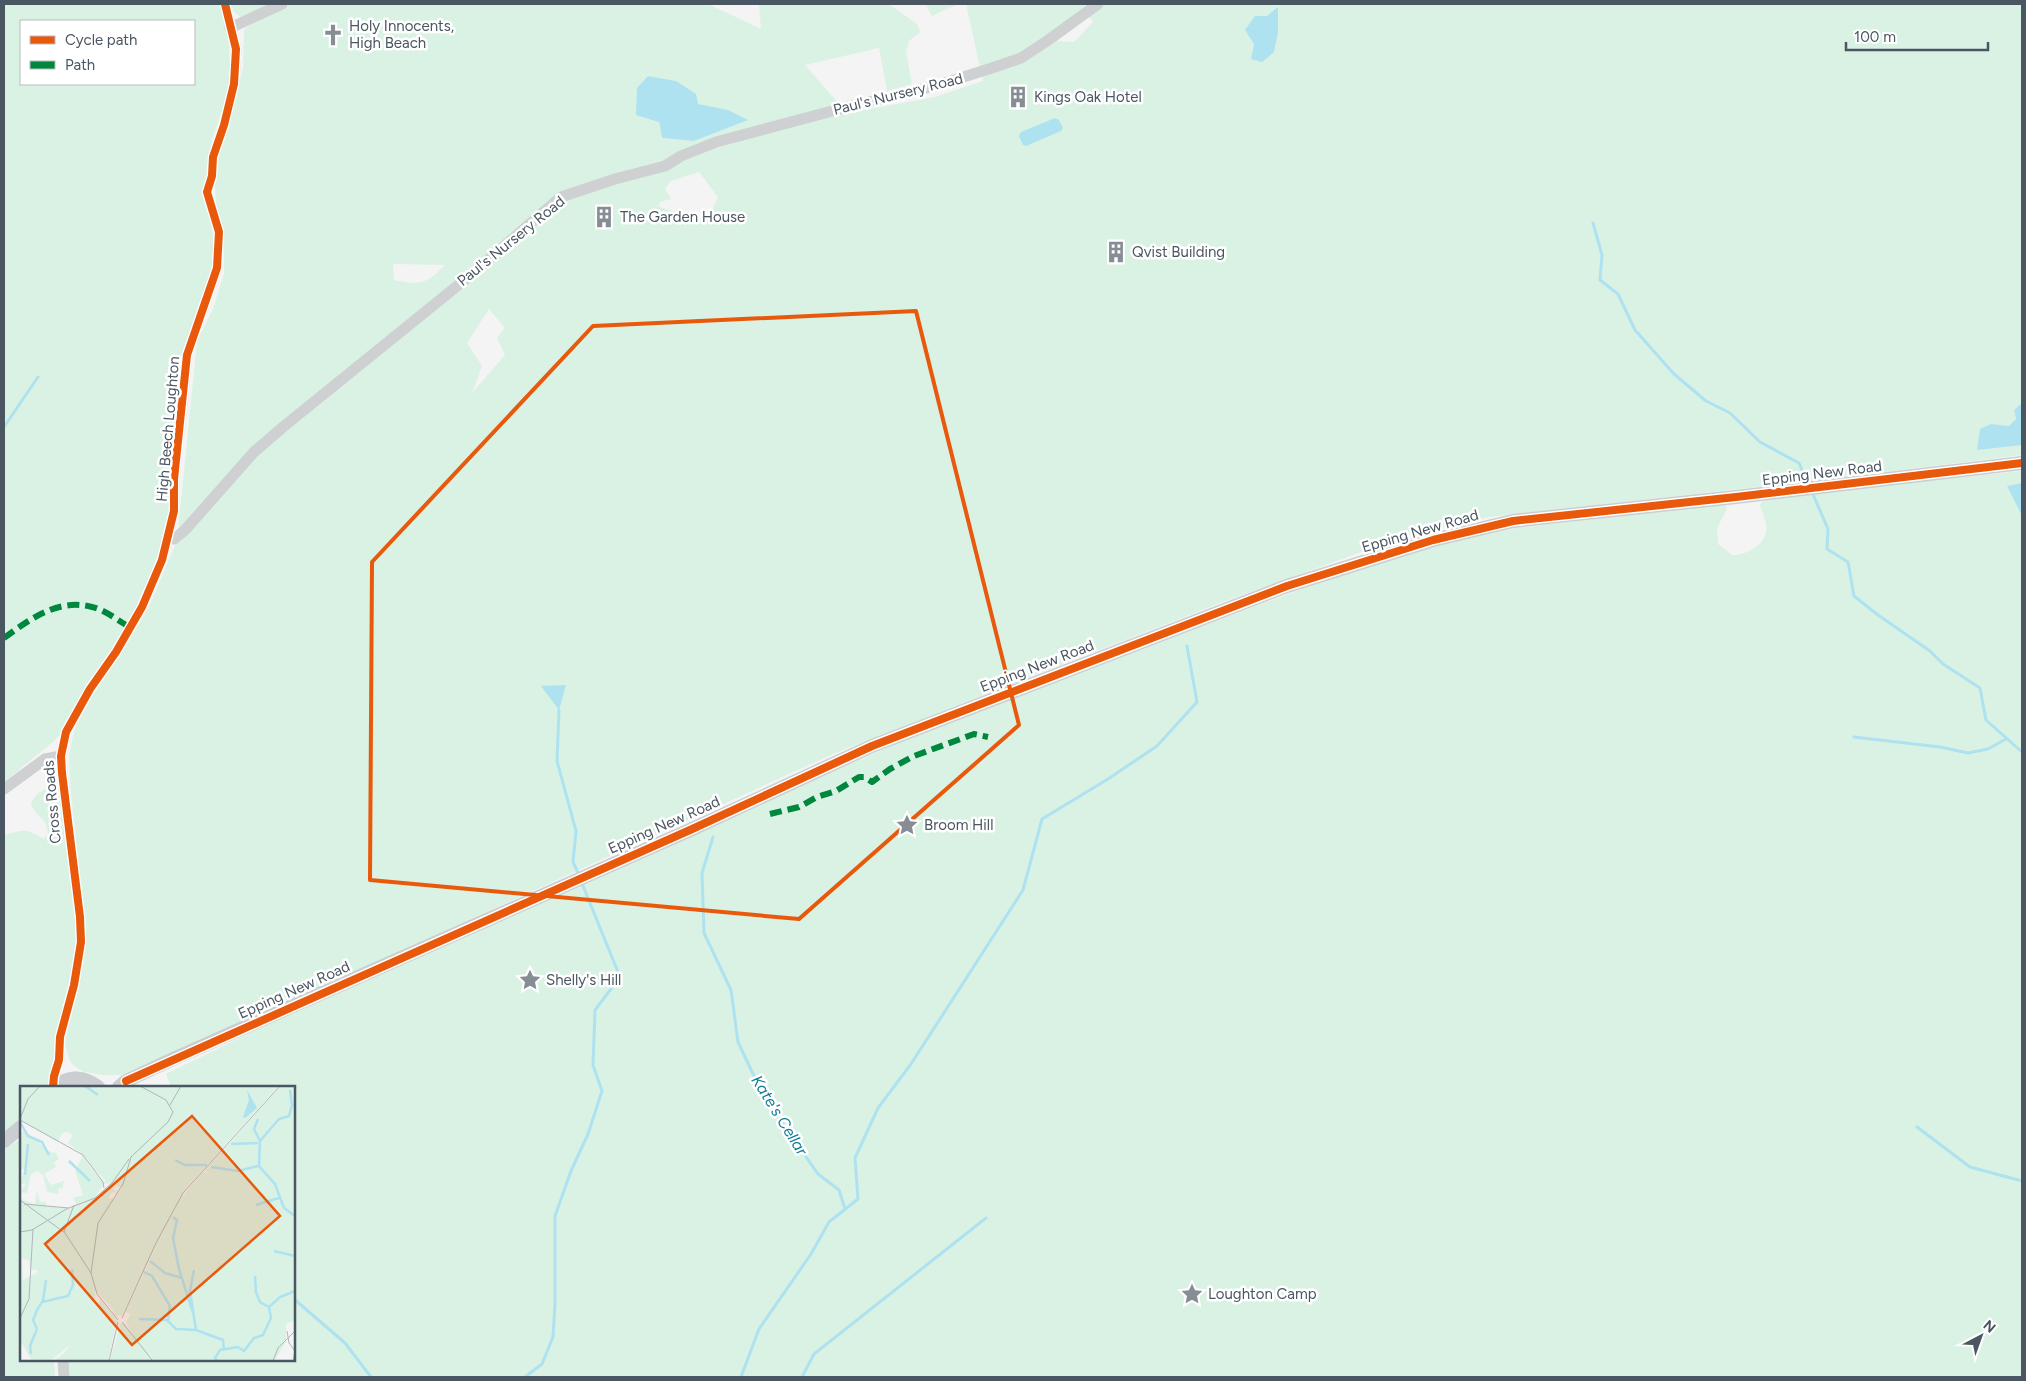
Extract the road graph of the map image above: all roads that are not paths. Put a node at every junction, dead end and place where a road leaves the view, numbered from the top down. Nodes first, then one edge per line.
1 (225, 4) edge
2 (282, 4) edge
3 (1096, 5) edge
4 (230, 28) junction
5 (2022, 463) edge
6 (168, 538) junction
7 (61, 756) junction
8 (4, 789) edge
9 (59, 1060) junction
10 (74, 1078) junction
11 (123, 1084) edge
12 (94, 1085) edge
13 (54, 1086) edge
14 (56, 1086) edge
15 (20, 1128) edge
16 (12, 1138) edge
17 (63, 1361) edge
18 (64, 1377) edge

1 - 4 street, High Beech Loughton
2 - 4 street
3 - 6 street, Paul's Nursery Road
4 - 6 street, High Beech Loughton
5 - 11 main road, Epping New Road
6 - 7 street, Cross Roads
7 - 8 street
7 - 9 street, Cross Roads
9 - 10 street
9 - 13 street, Cross Roads
10 - 12 main road, Epping New Road
10 - 14 main road
11 - 12 main road, Epping New Road
15 - 16 main road
17 - 18 street

